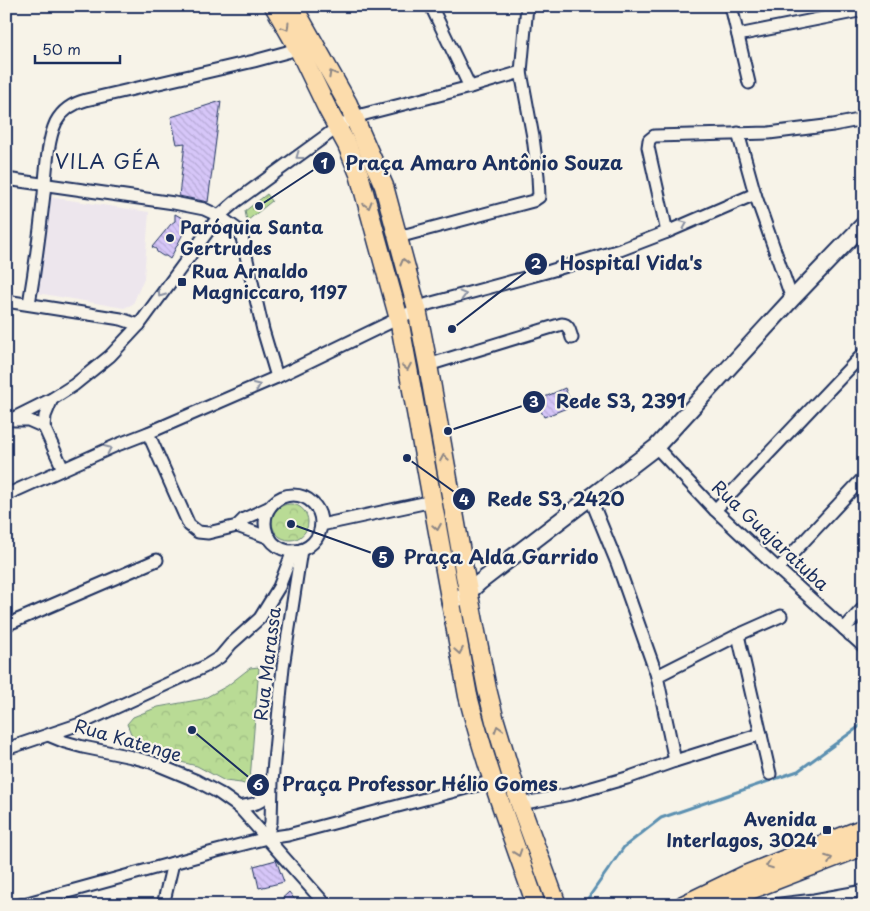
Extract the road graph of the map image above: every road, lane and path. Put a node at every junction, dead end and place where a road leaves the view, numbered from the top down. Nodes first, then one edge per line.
1 (274, 6) edge
2 (293, 6) edge
3 (431, 6) edge
4 (527, 6) edge
5 (730, 6) edge
6 (864, 10) edge
7 (738, 35) junction
8 (298, 48) junction
9 (521, 72) junction
10 (749, 83) dead end
11 (470, 87) junction
12 (355, 117) junction
13 (864, 119) edge
14 (338, 127) junction
15 (738, 133) junction
16 (6, 179) edge
17 (45, 184) junction
18 (755, 194) junction
19 (219, 216) junction
20 (864, 224) edge
21 (667, 232) junction
22 (398, 237) junction
23 (792, 299) junction
24 (6, 301) edge
25 (29, 304) junction
26 (417, 309) junction
27 (399, 319) junction
28 (139, 325) junction
29 (572, 338) dead end
30 (864, 354) edge
31 (428, 365) junction
32 (277, 377) junction
33 (52, 399) junction
34 (8, 421) edge
35 (44, 427) junction
36 (148, 433) junction
37 (656, 447) junction
38 (64, 470) junction
39 (864, 477) edge
40 (6, 495) edge
41 (590, 497) junction
42 (433, 501) junction
43 (270, 507) junction
44 (715, 510) junction
45 (321, 525) junction
46 (237, 526) junction
47 (270, 538) junction
48 (297, 550) junction
49 (157, 560) dead end
50 (778, 569) junction
51 (468, 593) junction
52 (450, 603) junction
53 (864, 607) edge
54 (781, 616) dead end
55 (6, 625) edge
56 (864, 629) edge
57 (847, 632) junction
58 (738, 635) junction
59 (864, 647) edge
60 (657, 676) junction
61 (761, 734) junction
62 (48, 735) junction
63 (7, 751) edge
64 (675, 761) junction
65 (770, 774) dead end
66 (493, 781) junction
67 (272, 782) junction
68 (520, 804) junction
69 (238, 807) junction
70 (864, 828) edge
71 (267, 838) junction
72 (864, 846) edge
73 (173, 862) junction
74 (864, 891) edge
75 (816, 902) edge
76 (536, 904) edge
77 (20, 905) edge
78 (164, 905) edge
79 (326, 905) edge
80 (557, 905) edge
81 (683, 905) edge
82 (719, 905) edge
83 (772, 905) edge

1 -> 8 main road
12 -> 2 main road
3 - 11 street
4 - 9 street
5 - 7 street
6 - 7 street
7 - 10 street
8 - 14 main road
8 - 17 street
9 - 11 street
9 - 22 street
11 - 12 street
12 - 14 street
12 - 22 main road
13 - 15 street
14 -> 19 street
14 -> 27 main road
15 - 18 street
15 - 21 street
16 - 17 street
17 - 19 street
17 - 25 street
21 -> 18 street
18 - 23 street
19 -> 28 street
19 - 32 street
20 - 23 street
26 -> 21 street
26 -> 22 main road
23 - 37 street
24 - 25 street
25 - 28 street
26 - 27 street
26 - 31 main road
27 - 32 street
27 -> 42 main road
28 - 33 street
29 - 31 street
30 - 44 street
51 -> 31 main road
36 -> 32 street
33 - 34 street
33 - 35 street
34 - 35 street
35 - 38 street
38 -> 36 street
36 - 46 street
37 - 41 street
37 - 44 street, Rua Guajaratuba
38 - 40 street
39 - 50 street
41 - 51 street
41 - 60 street
42 - 45 street
42 -> 52 main road
43 - 45 street
43 - 46 street
43 - 47 street
44 - 50 street, Rua Guajaratuba
45 - 48 street
46 - 47 street
47 - 48 street
48 - 62 street
48 - 67 street, Rua Marassa
49 - 55 street
50 - 57 street, Rua Guajaratuba
51 - 52 street
68 -> 51 main road
52 -> 66 main road
53 - 57 street
54 - 58 street
56 - 57 street
57 - 59 street, Rua Guajaratuba
58 - 60 street
58 - 61 street
60 - 64 street
61 - 64 street
61 - 65 street
62 - 63 street
62 - 69 street, Rua Katenge
64 - 68 street
66 - 71 street
66 -> 76 main road
67 - 69 street, Rua Marassa
67 - 71 street, Rua Marassa
68 - 80 main road
69 - 71 street, Rua Katenge
70 -> 81 main road
71 - 73 street
71 - 79 street, Rua Katenge
82 -> 72 main road
73 - 77 street
73 - 78 street
74 - 75 street
75 - 83 street

